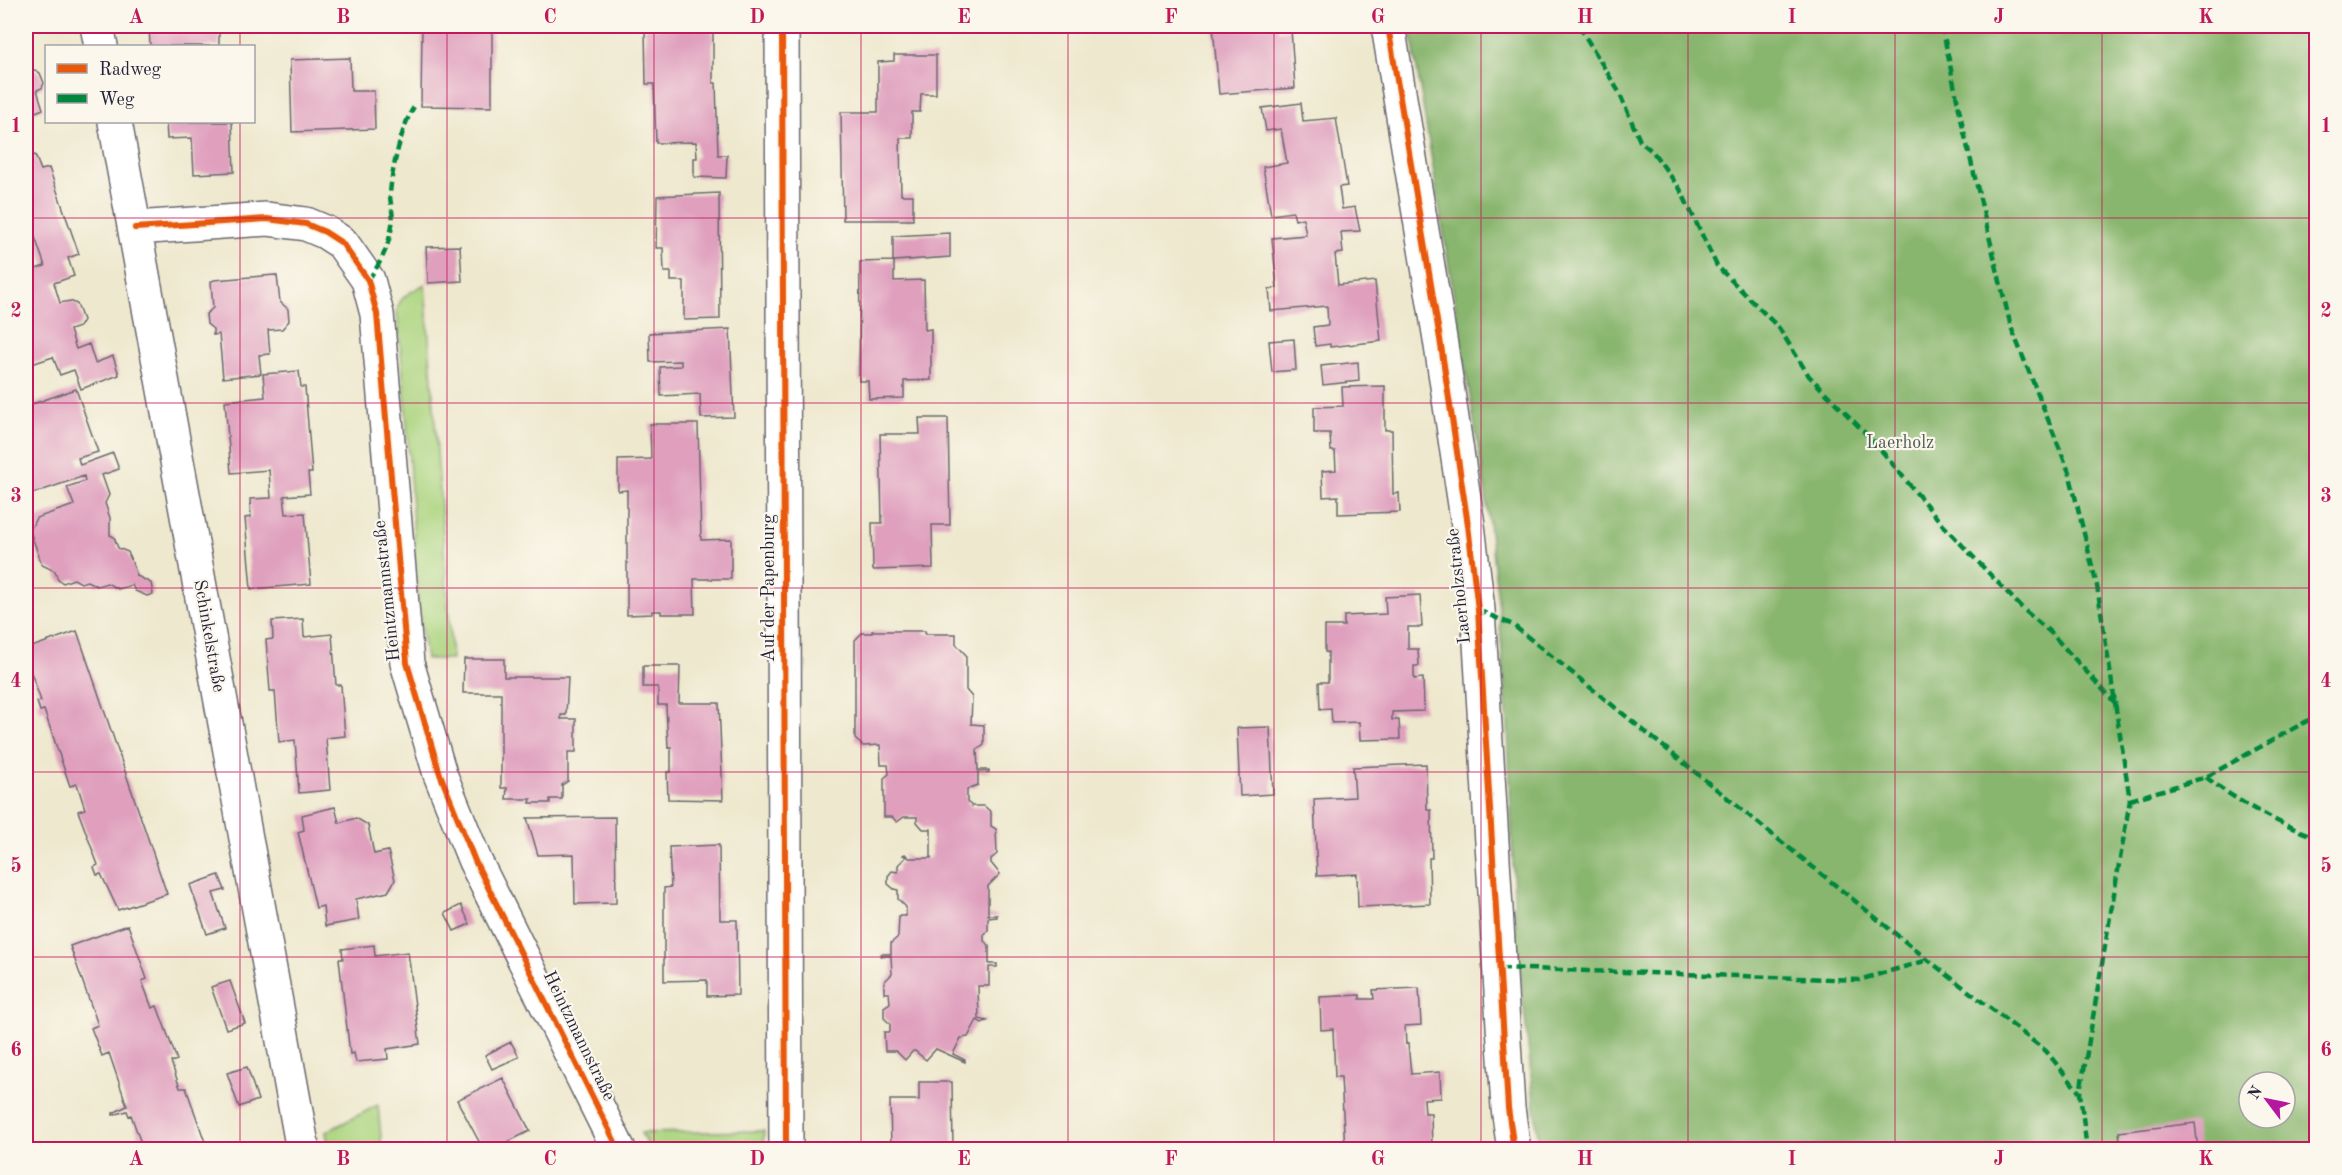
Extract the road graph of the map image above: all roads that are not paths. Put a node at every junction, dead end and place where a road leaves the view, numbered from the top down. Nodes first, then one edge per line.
1 (97, 26) edge
2 (782, 26) edge
3 (1388, 26) edge
4 (101, 45) edge
5 (115, 123) edge
6 (135, 228) junction
7 (303, 1149) edge
8 (619, 1149) edge
9 (786, 1149) edge
10 (1514, 1149) edge

1 - 4 street
2 - 9 street, Auf der Papenburg
3 - 10 street, Laerholzstraße
5 - 6 street, Schinkelstraße
6 - 7 street, Schinkelstraße
6 - 8 street, Heintzmannstraße

